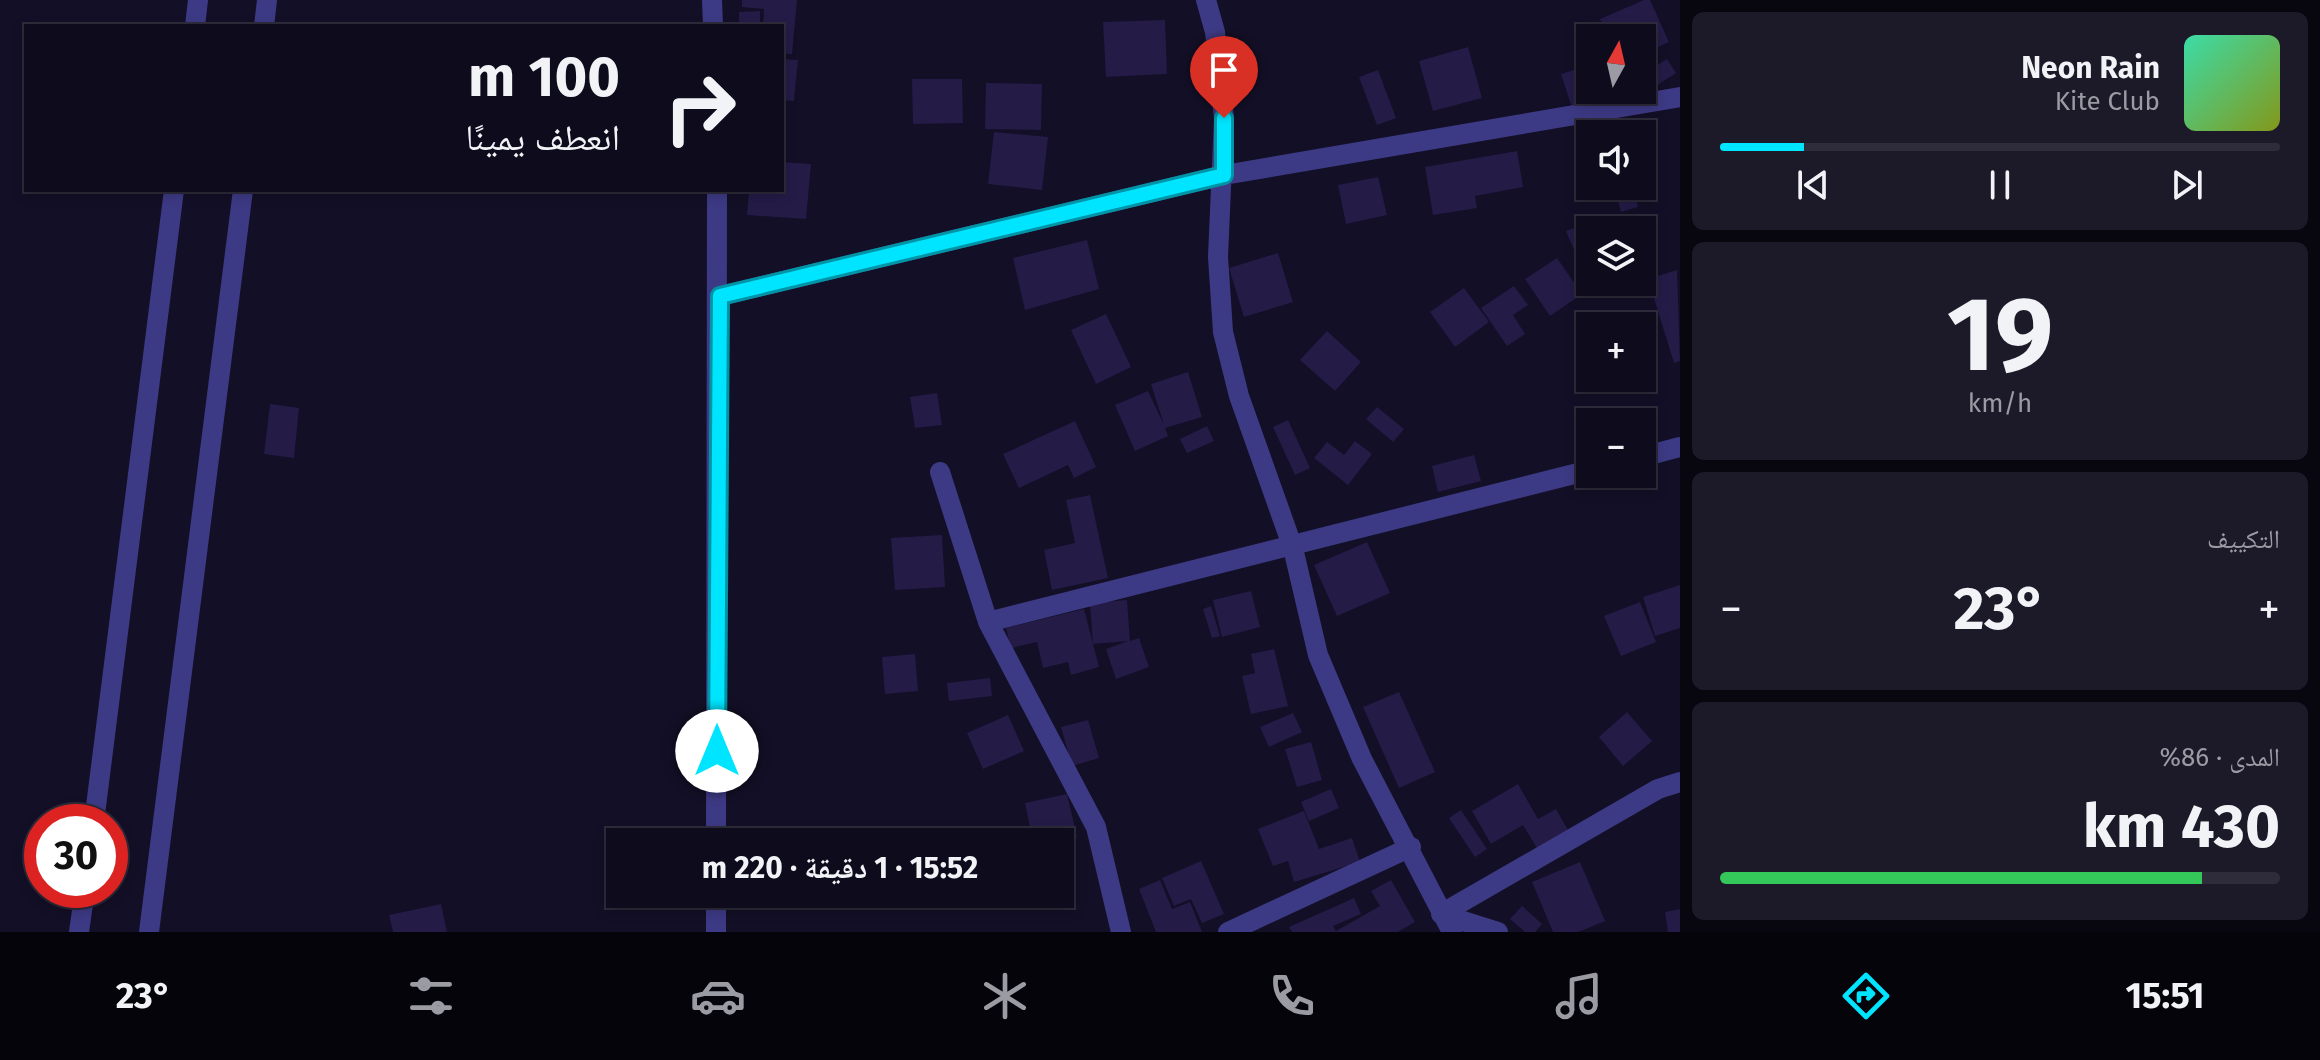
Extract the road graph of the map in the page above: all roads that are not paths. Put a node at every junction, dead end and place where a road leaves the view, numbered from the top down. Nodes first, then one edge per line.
1 (198, 0) edge
2 (267, 0) edge
3 (712, 0) edge
4 (1206, 0) edge
5 (195, 24) edge
6 (264, 24) edge
7 (713, 24) edge
8 (1680, 97) edge
9 (1224, 175) junction
10 (174, 192) edge
11 (243, 192) edge
12 (717, 192) edge
13 (720, 296) junction
14 (1680, 447) edge
15 (1656, 453) edge
16 (940, 472) dead end
17 (1576, 474) edge
18 (1293, 548) junction
19 (988, 622) junction
20 (1680, 782) edge
21 (96, 804) edge
22 (716, 828) edge
23 (1411, 847) junction
24 (82, 908) edge
25 (716, 908) edge
26 (1447, 923) edge
27 (79, 932) edge
28 (149, 932) edge
29 (716, 932) edge
30 (1121, 932) edge
31 (1228, 932) edge
32 (1498, 932) edge

1 - 5 street
2 - 6 street
3 - 7 street
4 - 9 street
8 - 9 street
9 - 13 street
9 - 18 street
10 - 21 street
11 - 28 street
12 - 13 street
13 - 22 street
14 - 15 street
16 - 19 street
17 - 18 street
18 - 19 street
18 - 23 street
19 - 30 street
20 - 26 street
23 - 26 street
23 - 31 street
24 - 27 street
25 - 29 street
26 - 32 street

